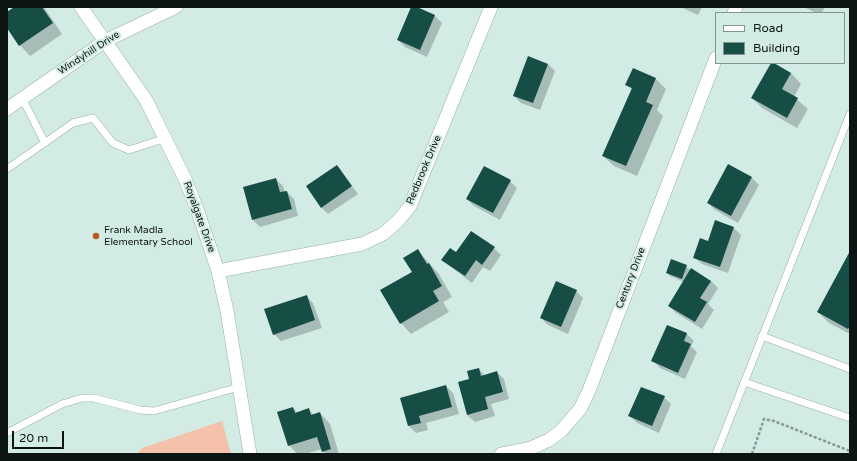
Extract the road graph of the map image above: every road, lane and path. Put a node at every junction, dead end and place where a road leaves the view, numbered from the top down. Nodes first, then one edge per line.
1 (81, 7) edge
2 (176, 7) edge
3 (491, 7) edge
4 (105, 40) junction
5 (715, 61) edge
6 (22, 98) junction
7 (7, 109) edge
8 (850, 114) edge
9 (166, 138) junction
10 (45, 143) junction
11 (7, 169) edge
12 (218, 271) junction
13 (762, 336) junction
14 (850, 368) edge
15 (744, 382) junction
16 (239, 387) junction
17 (850, 418) edge
18 (7, 434) edge
19 (850, 451) edge
20 (250, 454) edge
21 (501, 454) edge
22 (716, 454) edge
23 (752, 454) edge

1 - 4 street, Royalgate Drive
2 - 4 street, Windyhill Drive
3 - 12 street, Redbrook Drive
4 - 6 street, Windyhill Drive
4 - 9 street, Royalgate Drive
5 - 21 street, Century Drive
6 - 7 street, Windyhill Drive
6 - 10 lane
8 - 13 lane
9 - 10 lane
9 - 12 street, Royalgate Drive
10 - 11 lane
12 - 16 street, Royalgate Drive
13 - 14 lane
13 - 15 lane
15 - 17 lane
15 - 22 lane
16 - 18 lane
16 - 20 street, Royalgate Drive
19 - 23 path

